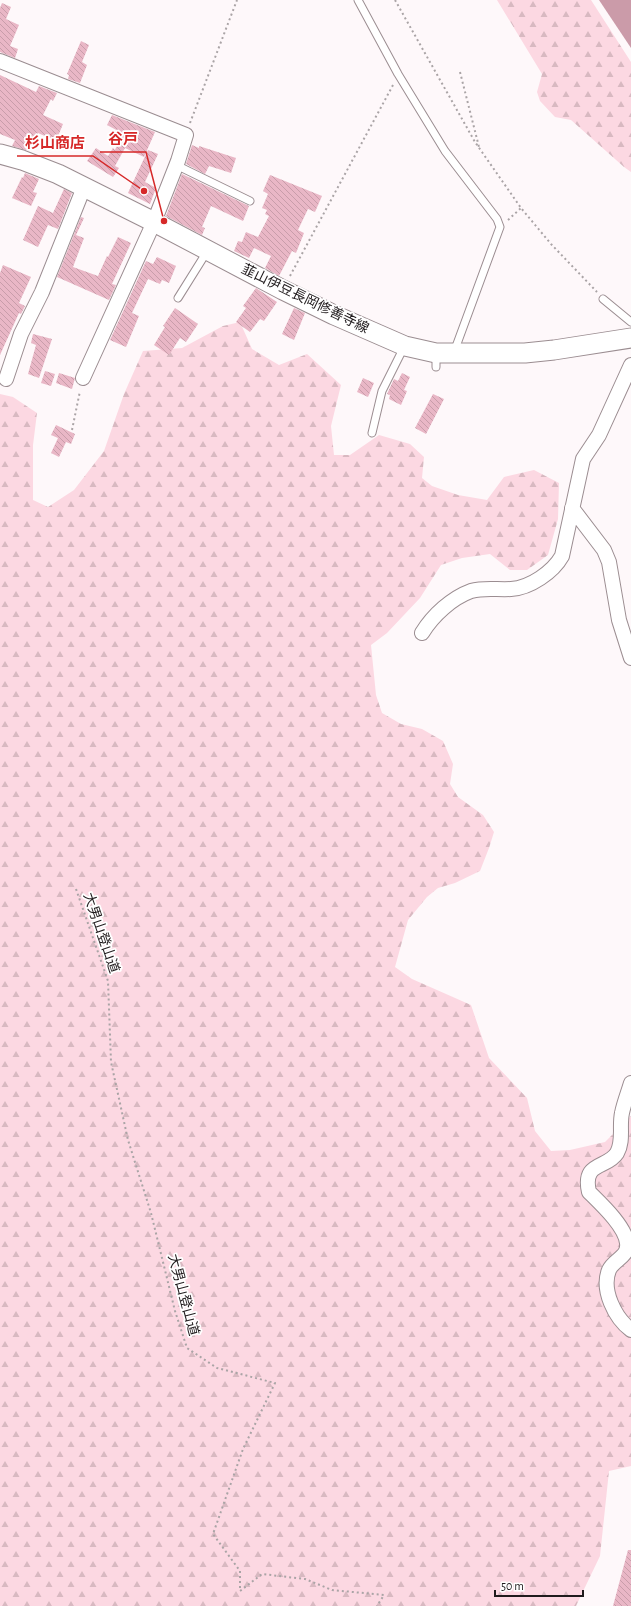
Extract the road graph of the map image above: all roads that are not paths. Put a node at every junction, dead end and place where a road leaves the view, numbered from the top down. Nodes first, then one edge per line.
1 (358, 0) edge
2 (0, 60) edge
3 (0, 154) edge
4 (176, 165) junction
5 (84, 187) junction
6 (250, 201) dead end
7 (154, 222) junction
8 (208, 250) junction
9 (178, 298) dead end
10 (603, 299) road end
11 (631, 322) edge
12 (631, 338) edge
13 (405, 346) junction
14 (442, 358) junction
15 (631, 365) edge
16 (5, 375) edge
17 (83, 378) road end
18 (372, 433) dead end
19 (572, 508) junction
20 (422, 633) dead end
21 (631, 658) edge
22 (631, 1083) edge
23 (631, 1330) edge

1 - 14 lane
2 - 4 street
3 - 5 main road, 韮山伊豆長岡修善寺線
4 - 6 lane
4 - 7 street
5 - 7 main road, 韮山伊豆長岡修善寺線
5 - 16 street
7 - 8 main road, 韮山伊豆長岡修善寺線
7 - 17 street
8 - 9 lane
8 - 13 main road, 韮山伊豆長岡修善寺線
10 - 11 lane
12 - 14 main road, 韮山伊豆長岡修善寺線
13 - 14 main road, 韮山伊豆長岡修善寺線
13 - 18 lane
15 - 19 street
19 - 20 street
19 - 21 street
22 - 23 street

